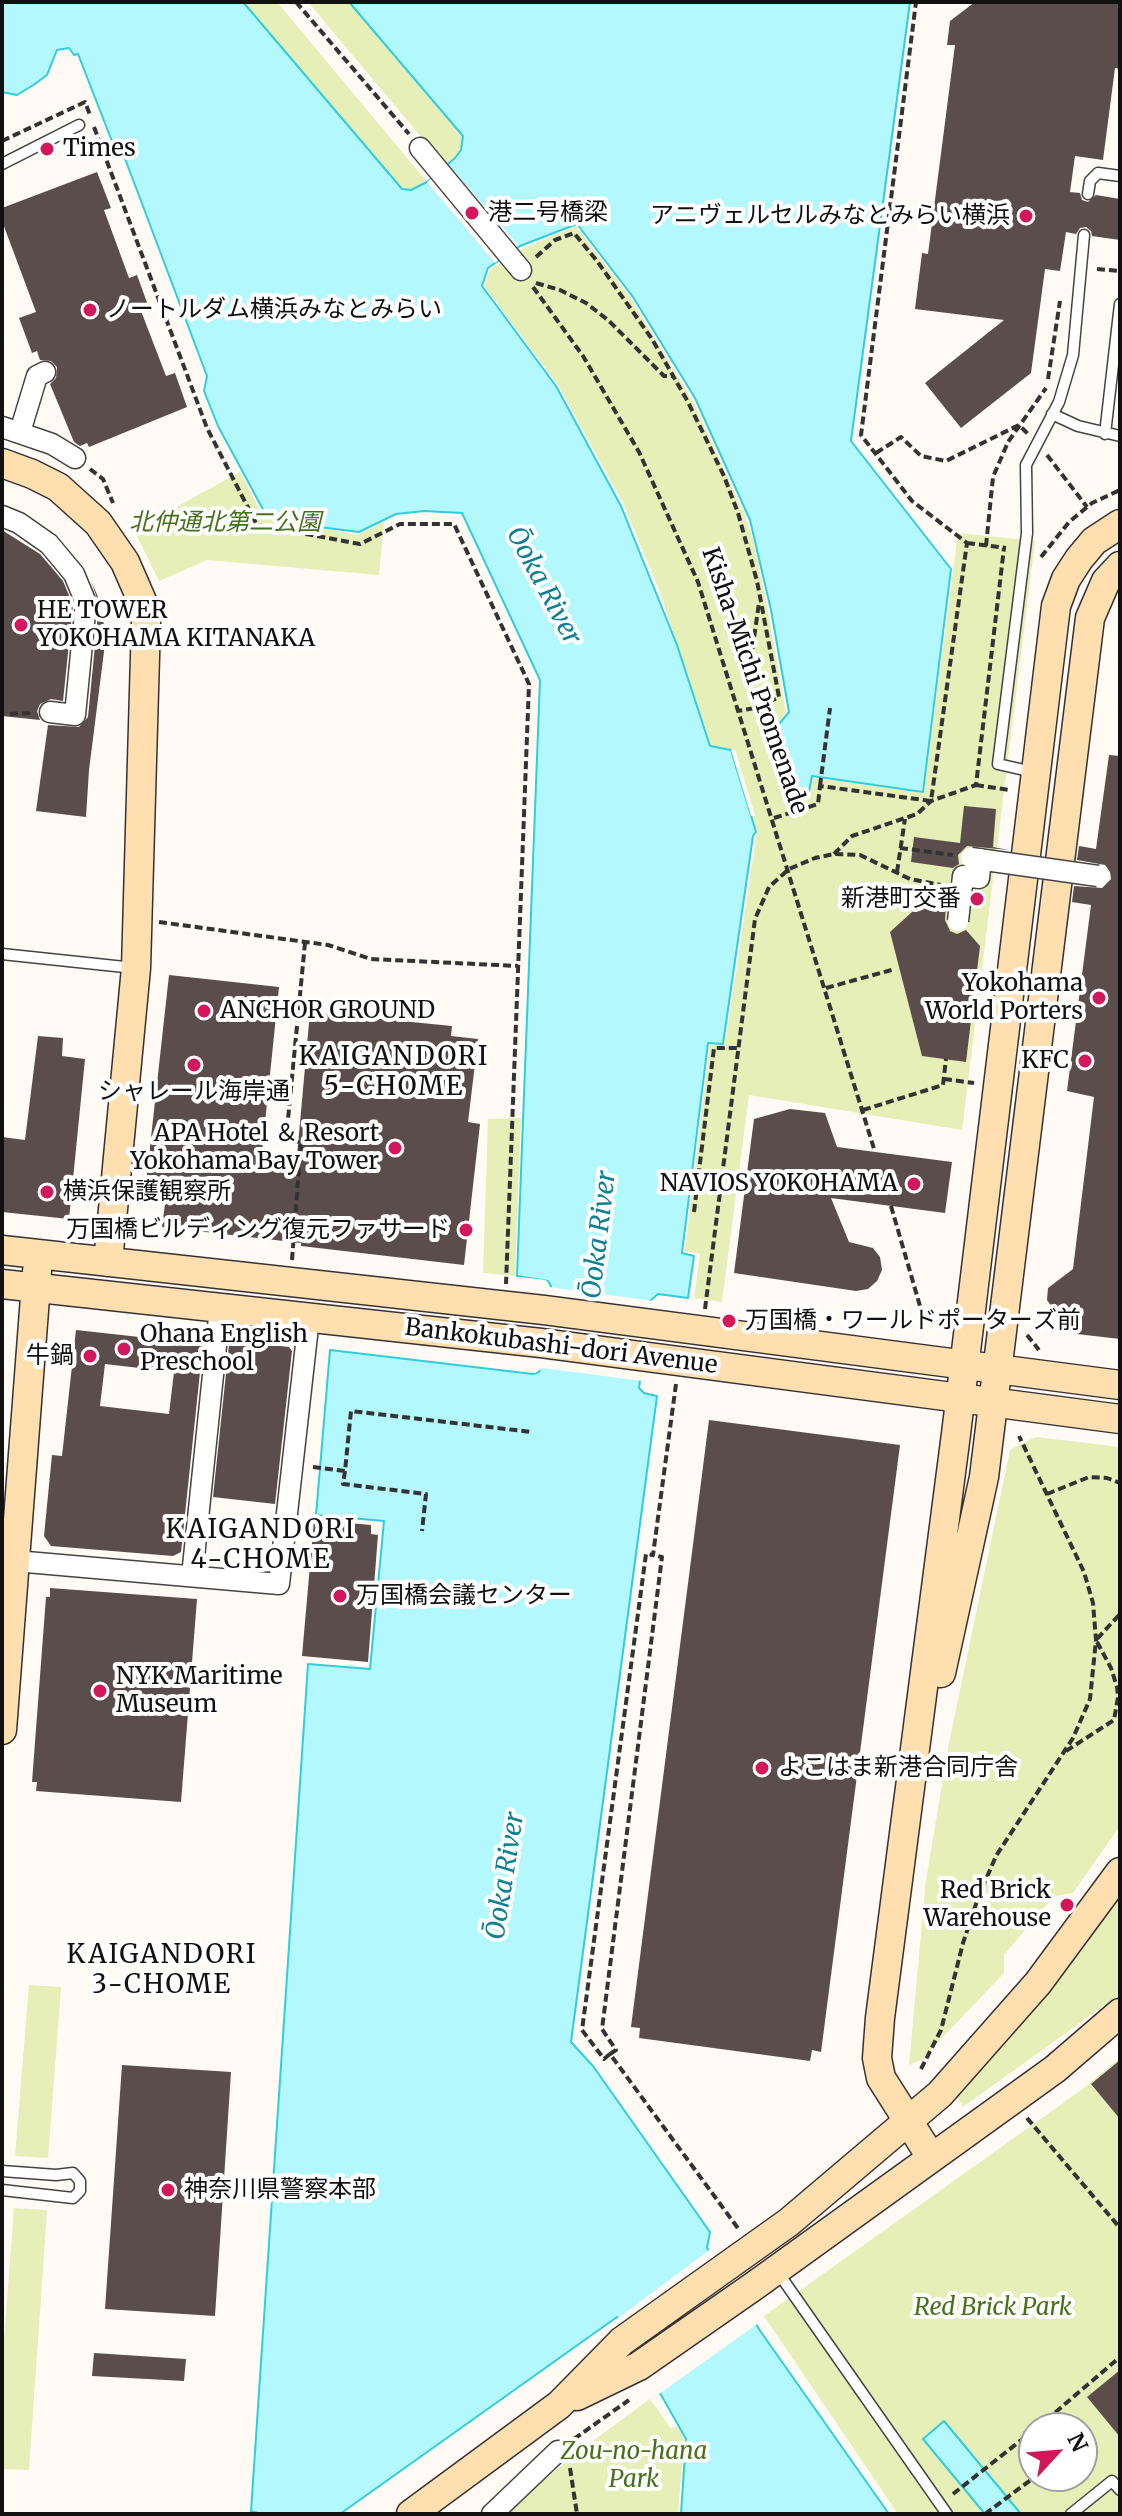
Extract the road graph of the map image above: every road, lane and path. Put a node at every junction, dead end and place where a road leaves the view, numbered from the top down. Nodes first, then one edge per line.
1 (296, 2) edge
2 (916, 2) edge
3 (79, 125) dead end
4 (2, 141) edge
5 (420, 148) joint
6 (2, 164) edge
7 (1120, 176) edge
8 (1088, 194) dead end
9 (1084, 235) dead end
10 (555, 240) dead end
11 (1082, 267) junction
12 (1120, 271) edge
13 (524, 275) junction
14 (1062, 291) dead end
15 (1120, 304) edge
16 (45, 372) dead end
17 (673, 376) junction
18 (1052, 414) junction
19 (1019, 425) junction
20 (11, 430) edge
21 (1105, 434) junction
22 (1120, 436) edge
23 (1036, 442) junction
24 (876, 453) junction
25 (75, 458) dead end
26 (2, 463) edge
27 (103, 479) dead end
28 (1120, 490) edge
29 (114, 507) dead end
30 (1087, 507) junction
31 (2, 516) edge
32 (1120, 524) edge
33 (967, 543) junction
34 (986, 546) junction
35 (1004, 548) junction
36 (1025, 550) junction
37 (1120, 566) edge
38 (760, 598) junction
39 (756, 708) junction
40 (830, 708) dead end
41 (737, 711) junction
42 (50, 712) dead end
43 (1026, 782) junction
44 (976, 785) junction
45 (820, 786) junction
46 (931, 801) junction
47 (772, 815) junction
48 (905, 819) junction
49 (900, 848) junction
50 (834, 854) junction
51 (976, 858) junction
52 (789, 869) junction
53 (897, 872) junction
54 (1098, 876) dead end
55 (910, 879) dead end
56 (137, 919) junction
57 (958, 921) dead end
58 (305, 942) junction
59 (2, 954) edge
60 (518, 966) junction
61 (136, 968) junction
62 (895, 969) dead end
63 (826, 988) junction
64 (740, 1048) junction
65 (946, 1059) dead end
66 (944, 1079) junction
67 (979, 1084) dead end
68 (863, 1110) junction
69 (875, 1152) dead end
70 (891, 1206) dead end
71 (694, 1212) dead end
72 (2, 1250) edge
73 (38, 1254) junction
74 (108, 1262) junction
75 (292, 1262) dead end
76 (2, 1284) edge
77 (506, 1286) dead end
78 (35, 1288) junction
79 (220, 1308) junction
80 (705, 1311) dead end
81 (309, 1318) junction
82 (1025, 1325) dead end
83 (940, 1327) dead end
84 (1045, 1355) dead end
85 (679, 1361) junction
86 (964, 1365) junction
87 (997, 1370) junction
88 (1120, 1385) edge
89 (960, 1398) junction
90 (993, 1403) junction
91 (1120, 1419) edge
92 (532, 1432) dead end
93 (1019, 1436) dead end
94 (294, 1465) junction
95 (345, 1471) junction
96 (1120, 1483) edge
97 (1047, 1494) junction
98 (422, 1531) dead end
99 (653, 1555) junction
100 (15, 1561) junction
101 (192, 1576) junction
102 (1120, 1614) edge
103 (1096, 1640) junction
104 (5, 1654) edge
105 (2, 1730) edge
106 (1063, 1753) junction
107 (905, 1821) junction
108 (1120, 1872) edge
109 (1120, 2013) edge
110 (610, 2054) junction
111 (921, 2069) dead end
112 (1023, 2113) dead end
113 (908, 2122) junction
114 (931, 2157) junction
115 (2, 2171) edge
116 (2, 2190) edge
117 (1120, 2228) edge
118 (741, 2232) dead end
119 (765, 2278) junction
120 (1120, 2357) edge
121 (639, 2379) junction
122 (559, 2405) junction
123 (1056, 2412) edge
124 (1018, 2442) edge
125 (564, 2459) junction
126 (1018, 2489) edge
127 (1120, 2490) edge
128 (940, 2504) junction
129 (411, 2514) edge
130 (492, 2514) edge
131 (577, 2514) edge
132 (947, 2514) edge
133 (985, 2514) edge
134 (1071, 2514) edge

1 - 5 path
2 - 24 path
3 - 6 lane
4 - 60 path
5 - 13 street
7 - 8 lane
9 - 11 lane
10 - 17 path
11 - 12 path
11 - 18 lane
13 - 17 path
13 - 41 path, Kisha-Michi Promenade
14 - 19 path
15 - 21 lane
16 - 20 street
17 - 38 path
18 - 21 lane
18 - 23 lane
19 - 23 path
19 - 24 path
19 - 34 path
20 - 25 street
21 - 22 lane
23 - 30 path
23 - 36 lane
24 - 33 path
26 - 56 street
27 - 29 path
28 - 30 path
30 - 36 path
31 - 42 street
32 - 43 street
33 - 34 path
33 - 46 path
34 - 35 path
35 - 36 path
35 - 44 path
36 - 43 lane
37 - 87 street
38 - 39 path
38 - 39 path
39 - 41 path
40 - 45 path
41 - 47 path, Kisha-Michi Promenade
43 - 44 path
43 - 86 street
44 - 46 path
45 - 46 path
45 - 47 path
46 - 48 path
47 - 52 path, Kisha-Michi Promenade
48 - 49 path
48 - 50 path
49 - 51 path
49 - 53 path
50 - 52 path
50 - 53 path
51 - 54 street, bridge
51 - 57 street, bridge
52 - 63 path, Kisha-Michi Promenade
52 - 64 path
53 - 55 path
56 - 58 path
56 - 61 street
58 - 60 path
58 - 75 path
59 - 61 lane
60 - 77 path
61 - 74 street
62 - 63 path
63 - 68 path, Kisha-Michi Promenade
64 - 71 path
64 - 80 path
65 - 66 path
66 - 67 path
66 - 68 path
68 - 69 path, Kisha-Michi Promenade
70 - 83 path
72 - 73 street, Bankokubashi-dori Avenue
73 - 74 street, Bankokubashi-dori Avenue
73 - 78 street
74 - 86 street, Bankokubashi-dori Avenue
76 - 78 street, Bankokubashi-dori Avenue
78 - 79 street, Bankokubashi-dori Avenue
78 - 100 street
79 - 81 street, Bankokubashi-dori Avenue
79 - 101 street
81 - 85 street, Bankokubashi-dori Avenue
81 - 94 street
82 - 84 path
85 - 89 street, Bankokubashi-dori Avenue
85 - 99 path
86 - 87 street, Bankokubashi-dori Avenue
86 - 89 street
87 - 88 street
87 - 90 street
89 - 90 street, Bankokubashi-dori Avenue
89 - 107 street
90 - 91 street, Bankokubashi-dori Avenue
90 - 107 street
92 - 95 path
93 - 97 path
94 - 95 path
94 - 101 street
95 - 98 path
96 - 97 path
97 - 103 path
99 - 110 path
99 - 110 path
100 - 101 street
100 - 104 street
102 - 103 path
103 - 106 path
103 - 106 path
104 - 105 street
106 - 111 path
107 - 113 street
108 - 113 street
109 - 114 street
110 - 118 path
112 - 117 path
113 - 114 street
113 - 122 street
114 - 119 street
115 - 116 lane
119 - 121 street
119 - 128 lane
120 - 123 path
121 - 122 street
121 - 125 path
122 - 129 street
124 - 128 path
125 - 130 street
125 - 131 path
126 - 133 path
127 - 134 lane
128 - 132 lane

